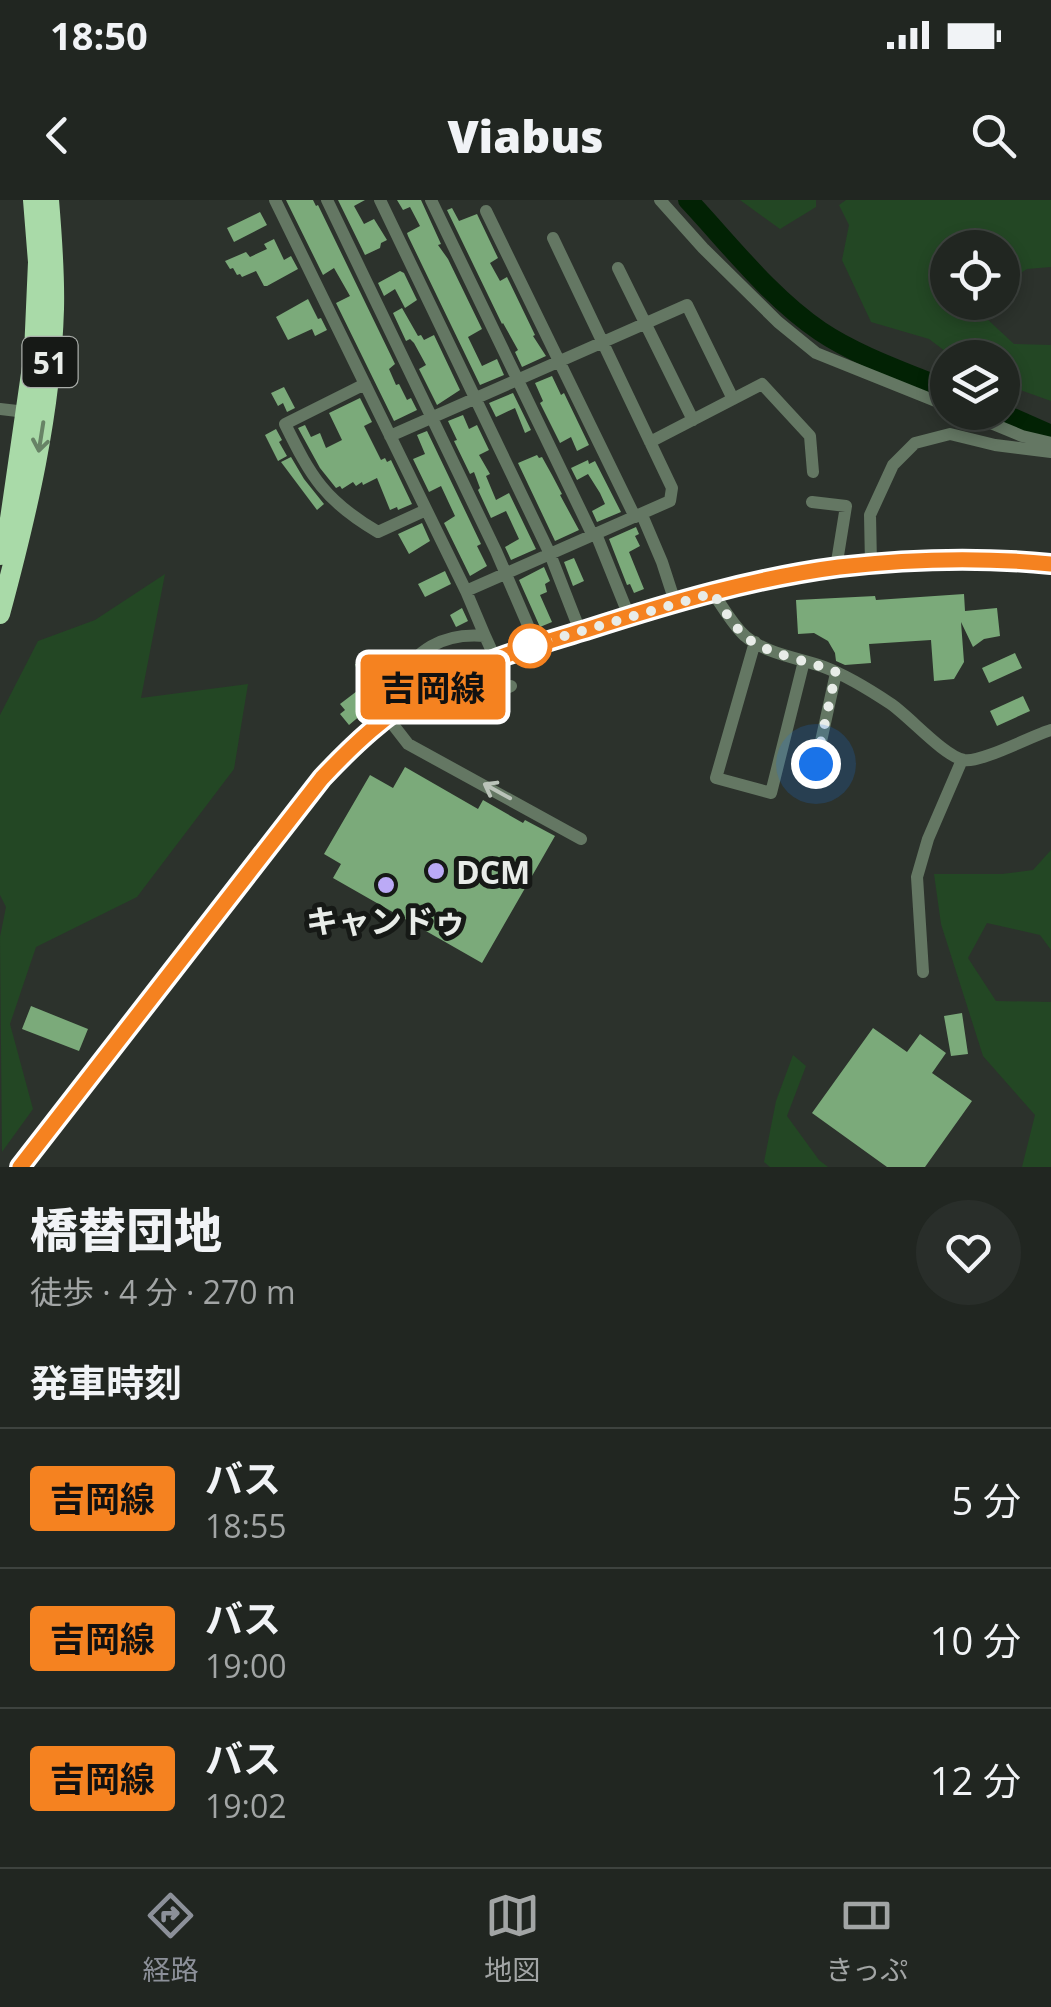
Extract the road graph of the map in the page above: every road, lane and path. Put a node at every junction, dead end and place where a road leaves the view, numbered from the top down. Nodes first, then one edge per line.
1 (33, 200) edge
2 (49, 200) edge
3 (275, 200) edge
4 (327, 200) edge
5 (380, 200) edge
6 (431, 200) edge
7 (660, 200) edge
8 (486, 211) dead end
9 (553, 238) dead end
10 (618, 268) dead end
11 (646, 324) junction
12 (603, 342) junction
13 (560, 362) junction
14 (518, 381) junction
15 (365, 384) junction
16 (476, 398) junction
17 (733, 399) junction
18 (930, 399) edge
19 (0, 409) edge
20 (26, 412) junction
21 (431, 418) junction
22 (693, 420) junction
23 (1008, 430) edge
24 (390, 436) junction
25 (650, 442) junction
26 (1051, 443) edge
27 (1051, 452) edge
28 (812, 472) dead end
29 (812, 502) dead end
30 (426, 510) junction
31 (638, 516) junction
32 (17, 520) junction
33 (594, 535) junction
34 (550, 554) junction
35 (0, 555) edge
36 (872, 564) junction
37 (1051, 564) edge
38 (836, 568) junction
39 (506, 574) junction
40 (466, 592) junction
41 (713, 593) junction
42 (675, 602) junction
43 (0, 614) edge
44 (629, 616) junction
45 (580, 631) junction
46 (486, 636) junction
47 (754, 642) junction
48 (536, 644) junction
49 (492, 659) junction
50 (804, 660) junction
51 (836, 672) junction
52 (391, 685) dead end
53 (511, 686) dead end
54 (387, 717) junction
55 (1051, 730) edge
56 (962, 760) junction
57 (816, 764) dead end
58 (582, 839) dead end
59 (924, 972) dead end
60 (20, 1167) edge

1 - 20 highway, 51
2 -> 32 highway, 51
3 - 15 street
4 - 21 street
5 - 16 street
6 - 14 street
7 - 18 street
8 - 13 street
9 - 12 street
10 - 11 street
11 - 12 street
11 - 17 street
11 - 22 street
12 - 13 street
12 - 25 street
13 - 14 street
13 - 31 street
14 - 16 street
14 - 33 street
15 - 24 street
15 - 30 street
16 - 21 street
16 - 34 street
17 - 22 street
17 - 28 street
19 - 20 street
20 - 32 highway, 51
21 - 24 street
21 - 39 street
22 - 25 street
23 - 26 street
24 - 30 street
25 - 31 street
27 - 36 street
29 - 38 street
30 - 40 street
31 - 33 street
31 - 42 street
32 - 35 highway, 51
32 - 43 highway, 51
33 - 34 street
33 - 44 street
34 - 39 street
34 - 45 street
36 - 37 street
36 - 38 street
38 - 41 street
39 - 40 street
39 - 48 street
40 - 46 street
41 - 42 street
41 - 47 street
42 - 44 street
44 - 45 street
45 - 48 street
46 - 49 street
46 - 52 street
47 - 50 street
47 - 50 street
48 - 49 street
49 - 53 street
49 - 54 street
50 - 51 street
51 - 56 street
51 - 57 street
58 -> 54 street
54 - 60 street
55 - 56 street
56 - 59 street

